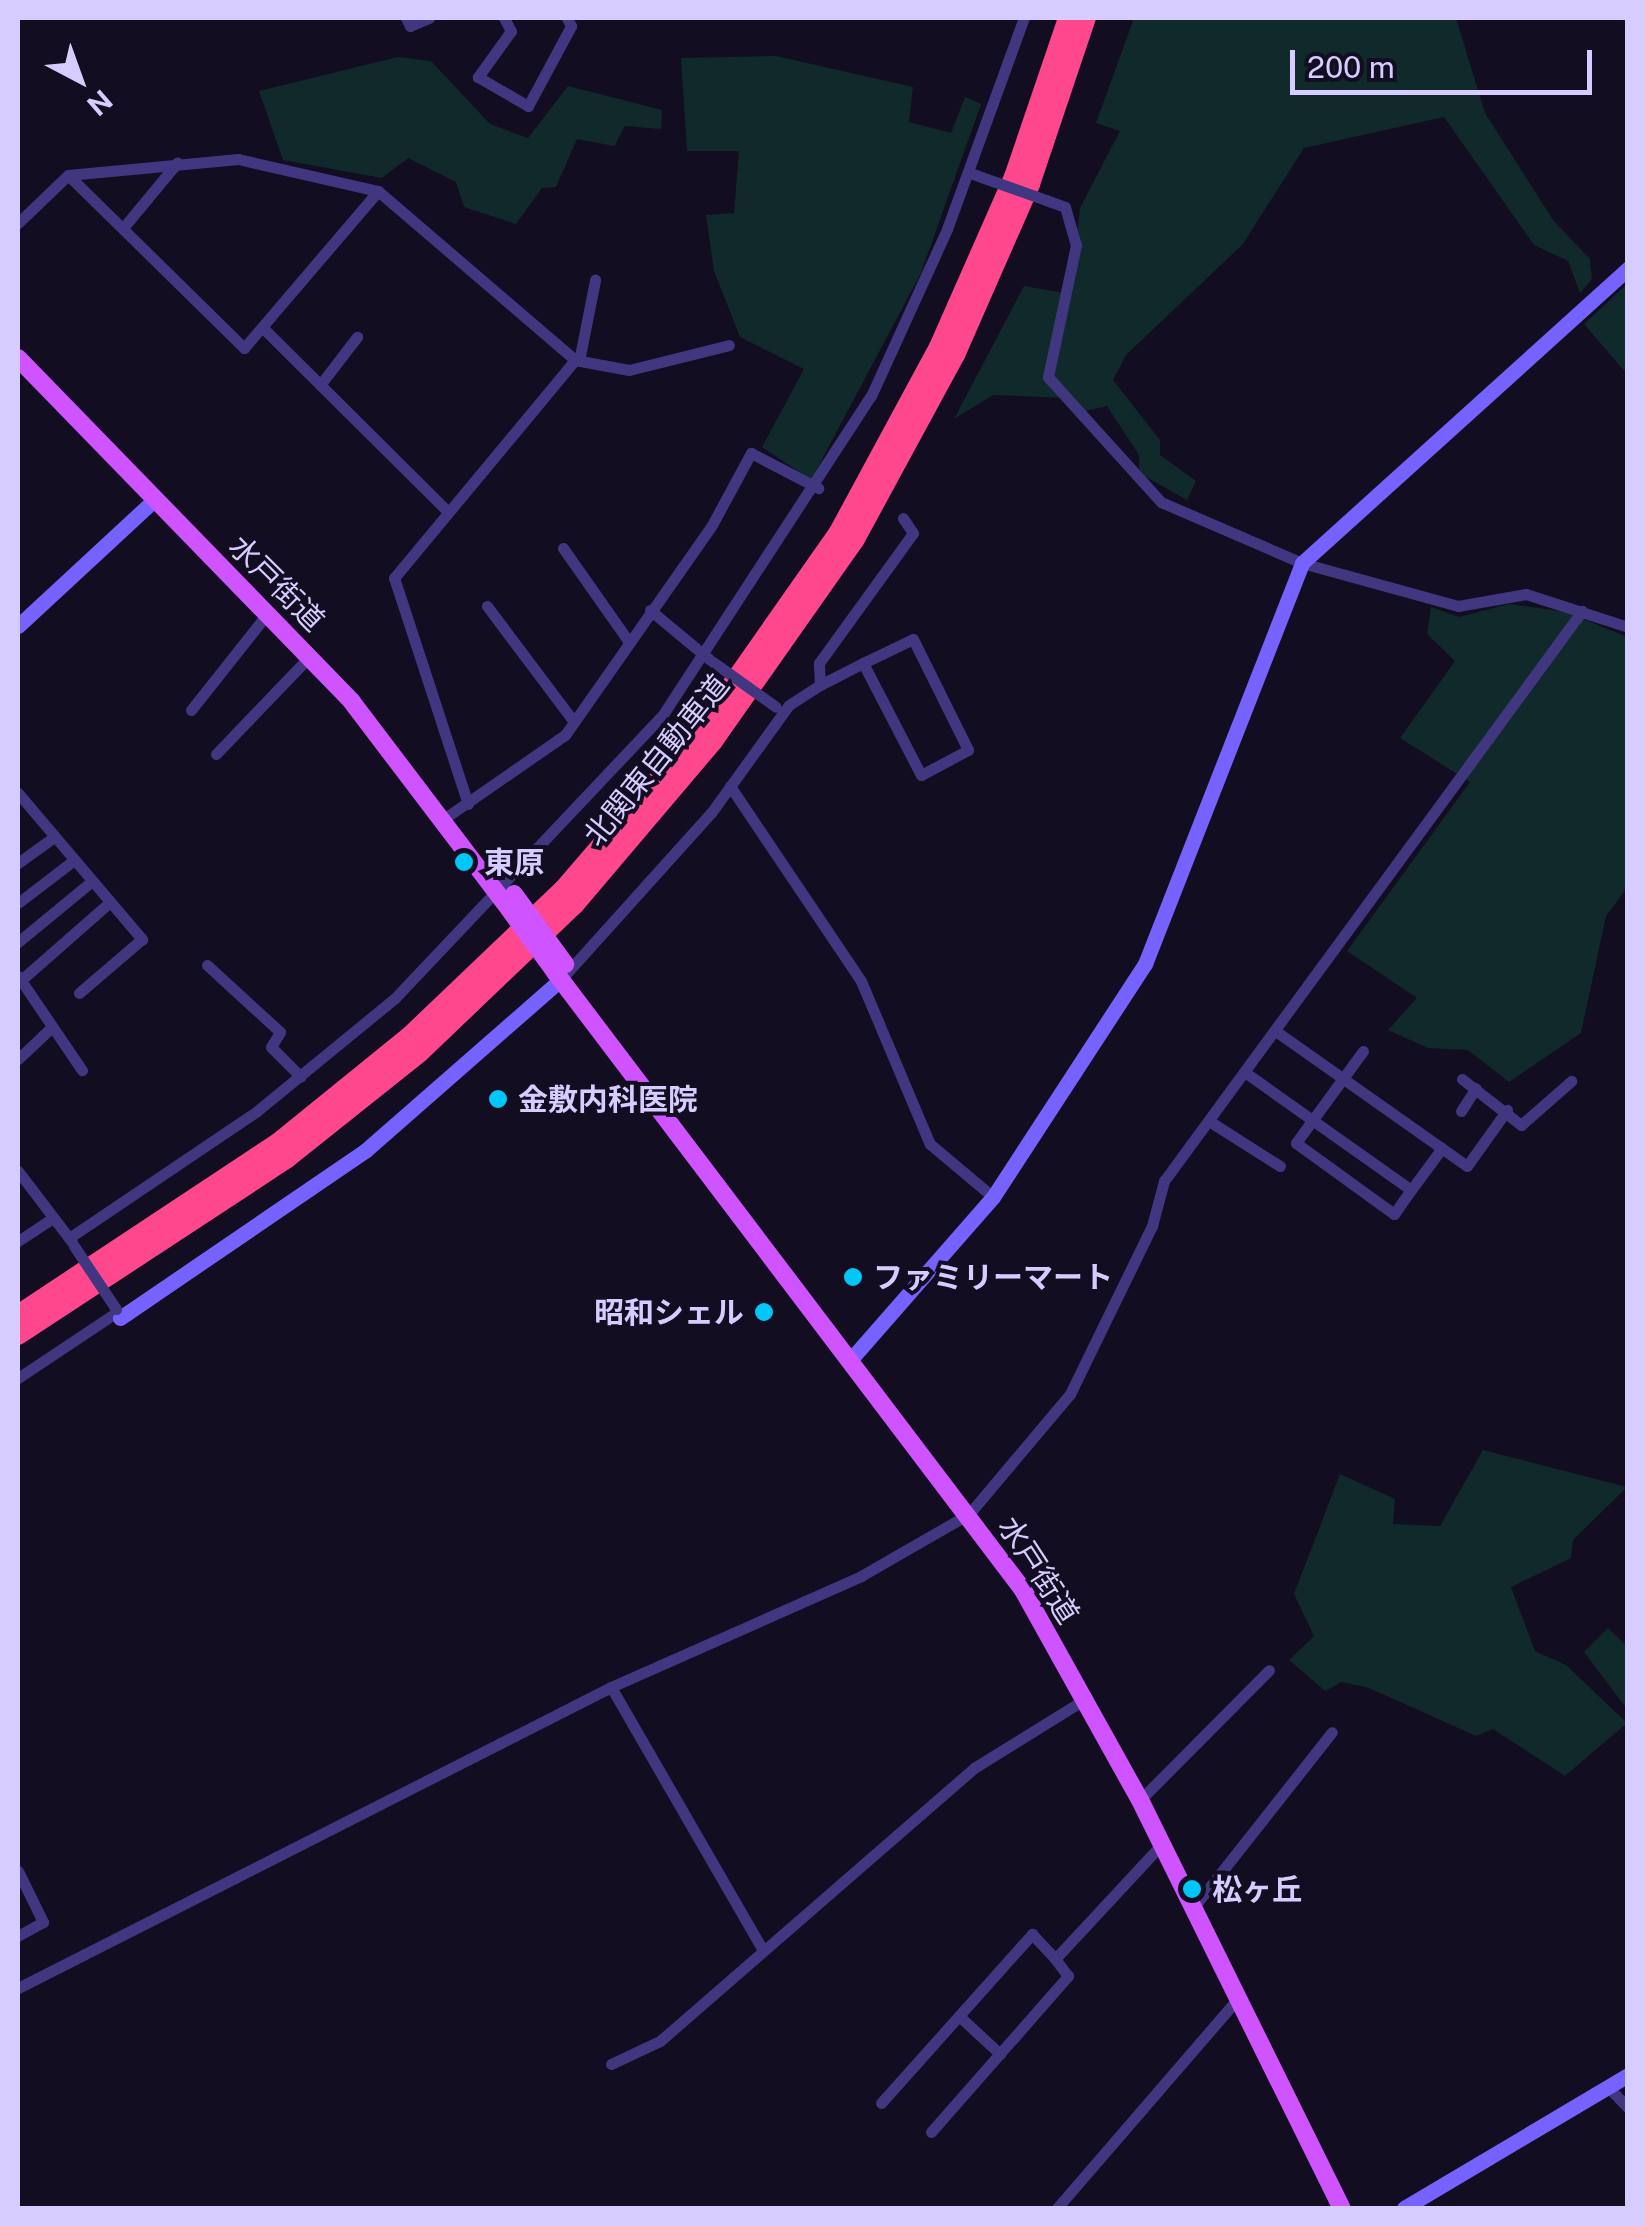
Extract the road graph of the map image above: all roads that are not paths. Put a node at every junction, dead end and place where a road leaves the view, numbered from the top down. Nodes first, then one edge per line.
1 (406, 18) edge
2 (428, 18) edge
3 (504, 18) edge
4 (567, 18) edge
5 (1024, 18) edge
6 (1068, 18) edge
7 (1086, 18) edge
8 (176, 163) junction
9 (970, 173) junction
10 (68, 175) junction
11 (378, 190) junction
12 (18, 222) edge
13 (123, 228) junction
14 (1628, 268) edge
15 (595, 280) dead end
16 (264, 329) junction
17 (358, 337) dead end
18 (729, 345) dead end
19 (18, 358) edge
20 (577, 360) junction
21 (320, 385) junction
22 (818, 488) junction
23 (155, 499) junction
24 (447, 511) junction
25 (903, 518) dead end
26 (563, 548) dead end
27 (1302, 563) junction
28 (487, 606) dead end
29 (650, 610) junction
30 (1582, 611) junction
31 (268, 614) junction
32 (18, 626) edge
33 (1628, 627) edge
34 (627, 639) junction
35 (310, 656) junction
36 (710, 659) junction
37 (864, 663) junction
38 (820, 685) junction
39 (191, 710) dead end
40 (779, 710) junction
41 (574, 722) junction
42 (216, 754) dead end
43 (730, 786) junction
44 (18, 793) edge
45 (468, 804) junction
46 (445, 818) junction
47 (54, 836) junction
48 (74, 860) junction
49 (18, 863) edge
50 (92, 881) junction
51 (506, 895) junction
52 (110, 902) junction
53 (18, 903) edge
54 (18, 942) edge
55 (206, 965) dead end
56 (563, 971) junction
57 (19, 979) edge
58 (79, 992) dead end
59 (52, 1028) junction
60 (1277, 1032) junction
61 (1363, 1052) dead end
62 (18, 1060) edge
63 (82, 1070) dead end
64 (1246, 1072) junction
65 (302, 1077) junction
66 (1343, 1078) junction
67 (1462, 1078) dead end
68 (1571, 1081) dead end
69 (1476, 1088) junction
70 (1507, 1110) junction
71 (1461, 1111) dead end
72 (1313, 1120) junction
73 (1209, 1121) junction
74 (1442, 1148) junction
75 (1280, 1166) dead end
76 (18, 1172) edge
77 (1412, 1190) junction
78 (993, 1197) junction
79 (52, 1218) junction
80 (18, 1241) edge
81 (72, 1242) junction
82 (118, 1314) junction
83 (18, 1315) edge
84 (18, 1335) edge
85 (852, 1358) junction
86 (18, 1378) edge
87 (969, 1514) junction
88 (1269, 1670) dead end
89 (611, 1687) junction
90 (1087, 1698) junction
91 (1332, 1732) dead end
92 (1140, 1800) junction
93 (1162, 1844) junction
94 (19, 1878) edge
95 (1194, 1908) junction
96 (18, 1936) edge
97 (760, 1948) junction
98 (1055, 1959) junction
99 (18, 1988) edge
100 (1238, 1998) junction
101 (959, 2016) junction
102 (1000, 2054) junction
103 (610, 2064) dead end
104 (1628, 2075) edge
105 (1608, 2086) junction
106 (881, 2103) dead end
107 (1628, 2108) edge
108 (930, 2132) dead end
109 (1056, 2208) edge
110 (1342, 2208) edge
111 (1404, 2208) edge

1 - 2 street
3 - 4 street
5 - 9 street
6 - 83 highway, 北関東自動車道
7 - 84 highway, 北関東自動車道
8 - 10 street
8 - 11 street
8 - 13 street
9 - 22 street
9 - 27 street, bridge
10 - 12 street
10 - 13 street
11 - 16 street
11 - 20 street
13 - 16 street
14 - 27 street
15 - 20 street
16 - 21 street
17 - 21 street
18 - 20 street
19 - 23 main road, 水戸街道
20 - 24 street
21 - 24 street
22 - 29 street
22 - 36 street
23 - 31 main road, 水戸街道
23 - 32 street
24 - 45 street
25 - 38 street
26 - 34 street
27 - 30 street
27 - 78 street
28 - 41 street
29 - 34 street
29 - 36 street
30 - 33 street
30 - 60 street
31 - 35 main road, 水戸街道
31 - 39 street
34 - 41 street
35 - 42 street
35 - 46 main road, 水戸街道
36 - 40 street, bridge
36 - 51 street
37 - 37 street
37 - 38 street
38 - 40 street
40 - 43 street
41 - 45 street
43 - 56 street
43 - 78 street
44 - 47 street
45 - 46 street
46 - 51 main road, 水戸街道
47 - 48 street
47 - 49 street
48 - 50 street
48 - 53 street
50 - 52 street
50 - 54 street
51 - 56 main road, 水戸街道, bridge
51 - 65 street
52 - 57 street
52 - 58 street
55 - 65 street
56 - 82 street
56 - 85 main road, 水戸街道
57 - 59 street
59 - 62 street
59 - 63 street
60 - 64 street
60 - 66 street
61 - 66 street
64 - 72 street
64 - 73 street
65 - 81 street
66 - 72 street
66 - 74 street
67 - 69 street
68 - 70 street
69 - 70 street
69 - 71 street
70 - 74 street
72 - 77 street
72 - 77 street
73 - 75 street
73 - 87 street
74 - 77 street
76 - 79 street
78 - 85 street
79 - 80 street
79 - 81 street
81 - 82 street, bridge
82 - 86 street
85 - 87 main road, 水戸街道
87 - 89 street
87 - 90 main road, 水戸街道
88 - 92 street
89 - 97 street
89 - 99 street
90 - 92 main road, 水戸街道
90 - 97 street
91 - 95 street
92 - 93 main road, 水戸街道
93 - 95 main road, 水戸街道
93 - 98 street
94 - 96 street
95 - 100 main road, 水戸街道
97 - 103 street
98 - 101 street
98 - 102 street
100 - 109 street
100 - 110 main road, 水戸街道
101 - 102 street
101 - 106 street
102 - 108 street
104 - 105 street
105 - 107 street
105 - 111 street

